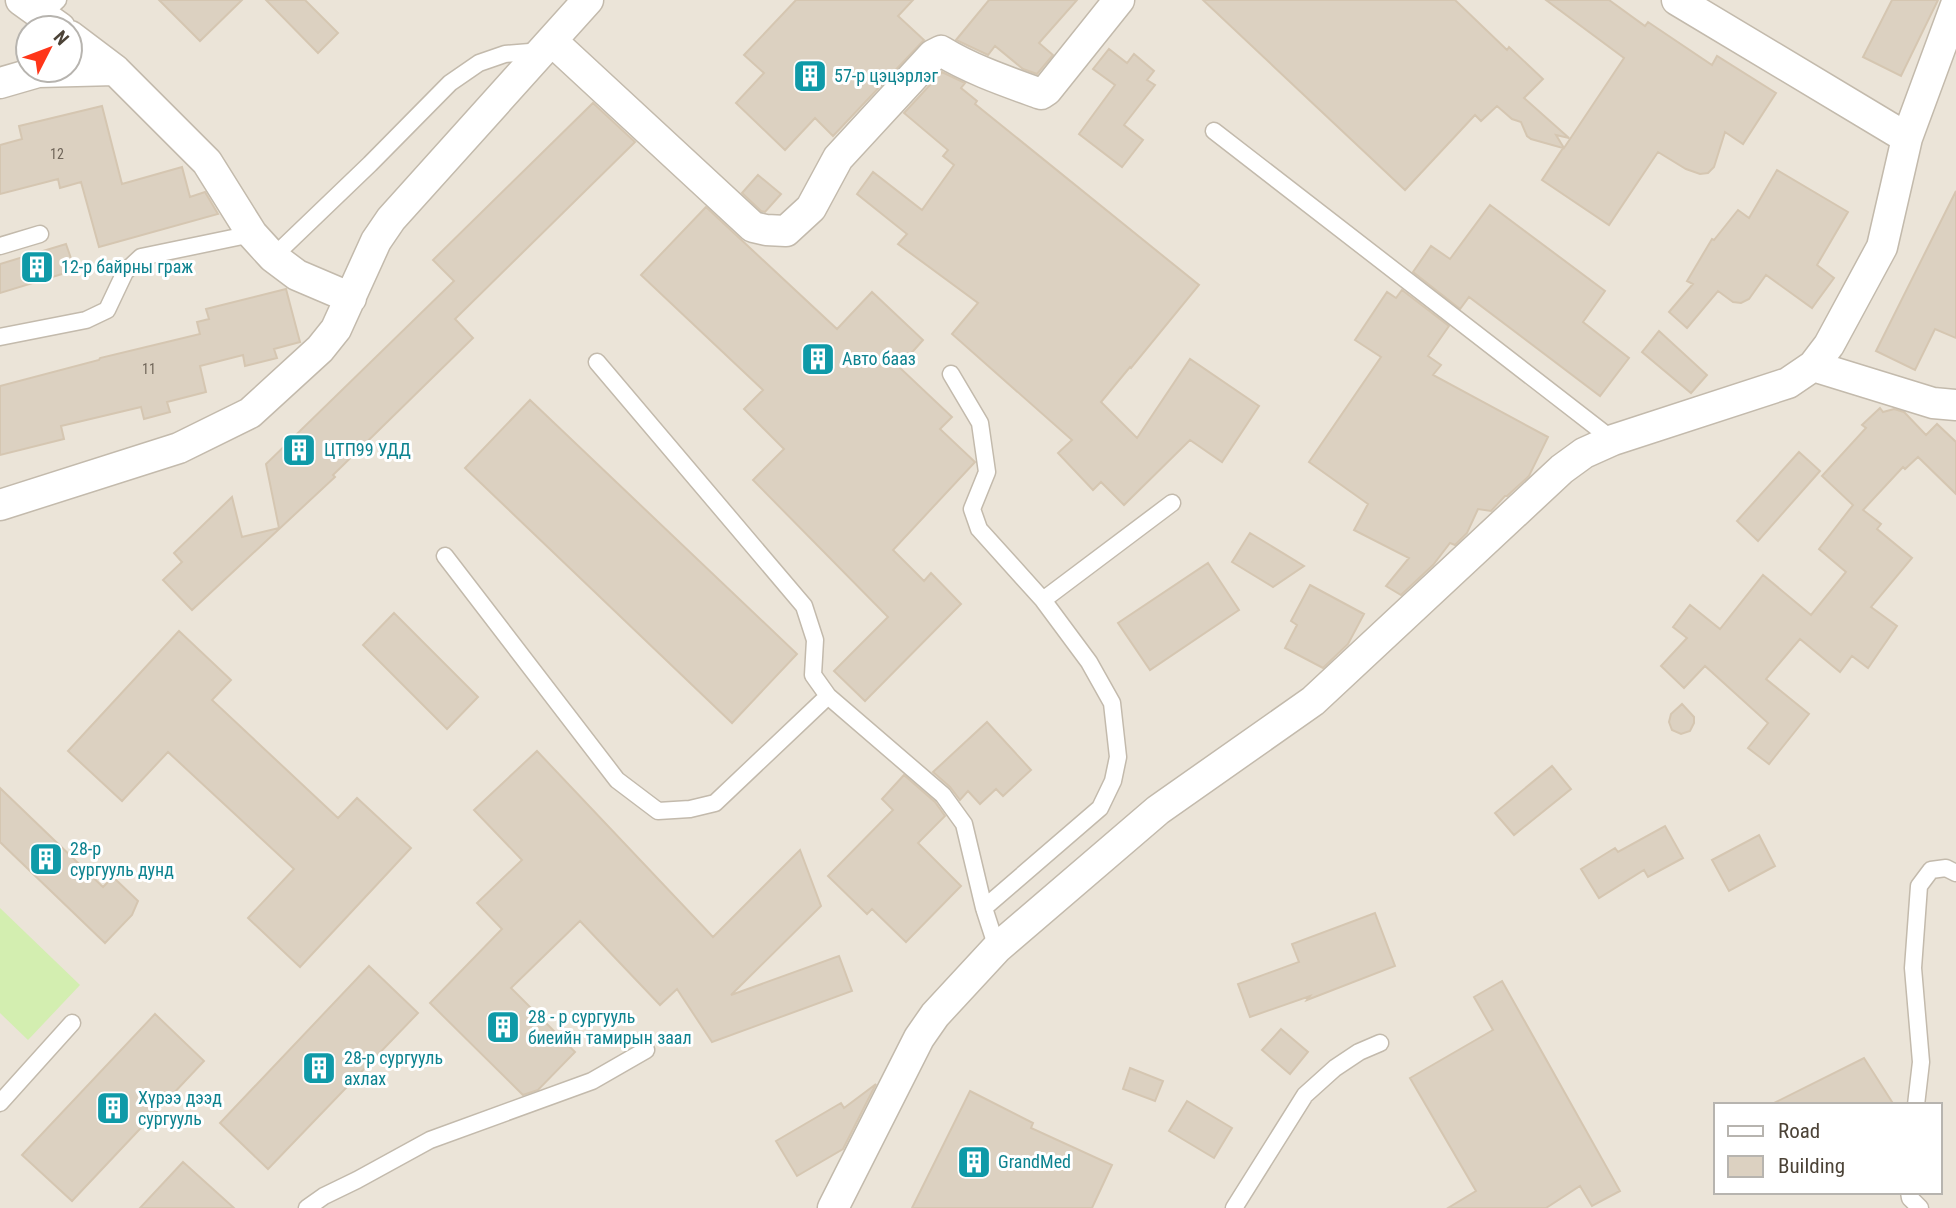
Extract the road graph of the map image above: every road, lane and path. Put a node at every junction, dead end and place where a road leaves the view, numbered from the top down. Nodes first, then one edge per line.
1 (588, 0) edge
2 (1119, 0) edge
3 (1677, 0) edge
4 (1956, 5) edge
5 (84, 46) edge
6 (547, 46) junction
7 (116, 70) junction
8 (0, 83) edge
9 (1214, 131) dead end
10 (1907, 138) junction
11 (40, 234) dead end
12 (252, 234) junction
13 (0, 246) edge
14 (273, 257) junction
15 (351, 298) junction
16 (0, 337) edge
17 (597, 362) dead end
18 (1813, 366) junction
19 (951, 374) dead end
20 (1956, 405) edge
21 (1613, 440) junction
22 (1172, 503) dead end
23 (0, 505) edge
24 (445, 556) dead end
25 (1043, 600) junction
26 (828, 696) junction
27 (1956, 873) edge
28 (984, 908) junction
29 (997, 948) junction
30 (72, 1023) dead end
31 (1380, 1043) dead end
32 (646, 1050) dead end
33 (0, 1102) edge
34 (1916, 1103) edge
35 (1909, 1194) edge
36 (307, 1208) edge
37 (834, 1208) edge
38 (1234, 1208) edge
39 (1920, 1208) edge

1 - 6 street
2 - 6 street
3 - 10 street
4 - 10 street
5 - 7 street
6 - 14 lane
6 - 15 street
7 - 8 street
7 - 12 street
9 - 21 lane
10 - 18 street
11 - 13 lane
12 - 14 street
12 - 16 lane
14 - 15 street
15 - 23 street
17 - 26 lane
18 - 20 street
18 - 21 street
19 - 25 lane
21 - 29 street
22 - 25 lane
24 - 26 lane
25 - 28 lane
26 - 28 lane
27 - 34 lane
28 - 29 lane
29 - 37 street
30 - 33 lane
31 - 38 lane
32 - 36 lane
35 - 39 lane

